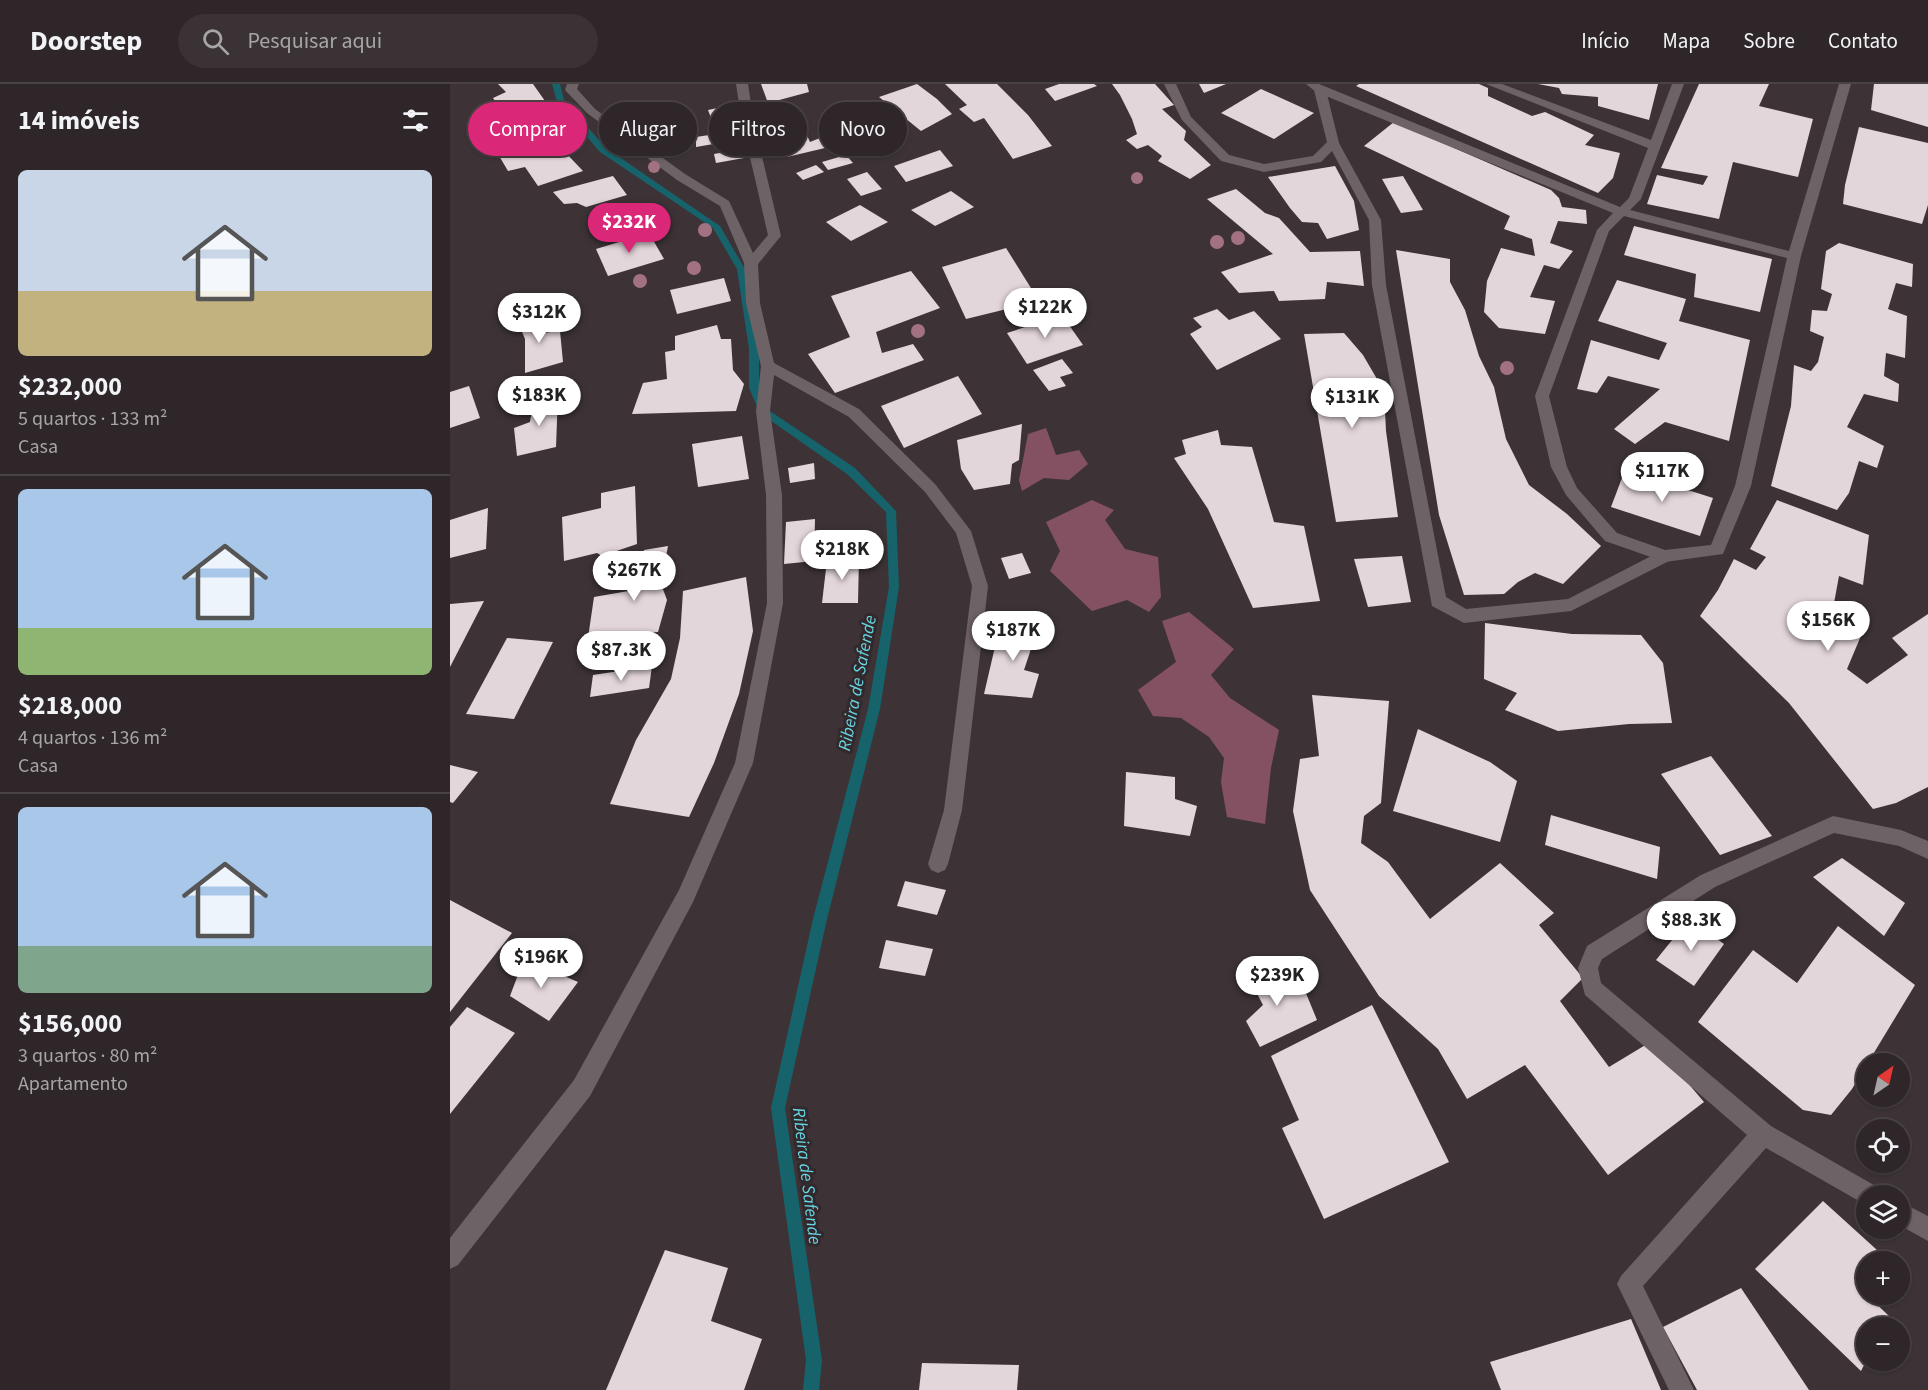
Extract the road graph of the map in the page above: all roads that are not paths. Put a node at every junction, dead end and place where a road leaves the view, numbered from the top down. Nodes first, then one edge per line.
1 (573, 84) edge
2 (742, 84) edge
3 (1170, 84) edge
4 (1492, 84) edge
5 (1678, 84) edge
6 (1845, 84) edge
7 (1316, 87) edge
8 (1333, 142) junction
9 (1655, 146) junction
10 (1622, 212) junction
11 (1794, 256) junction
12 (751, 263) junction
13 (768, 366) junction
14 (1665, 556) junction
15 (1928, 850) edge
16 (938, 864) dead end
17 (1763, 1134) junction
18 (1856, 1187) edge
19 (1910, 1218) edge
20 (1928, 1229) edge
21 (450, 1257) edge
22 (1682, 1390) edge

1 - 12 street
2 - 12 street
3 - 8 street
4 - 9 street
5 - 9 street
6 - 11 street
7 - 8 street
7 - 10 street
8 - 14 street
9 - 10 street
10 - 11 street
10 - 14 street
11 - 14 street
12 - 13 street
13 - 16 street
13 - 21 street
15 - 17 street
17 - 18 street
17 - 22 street
19 - 20 street

